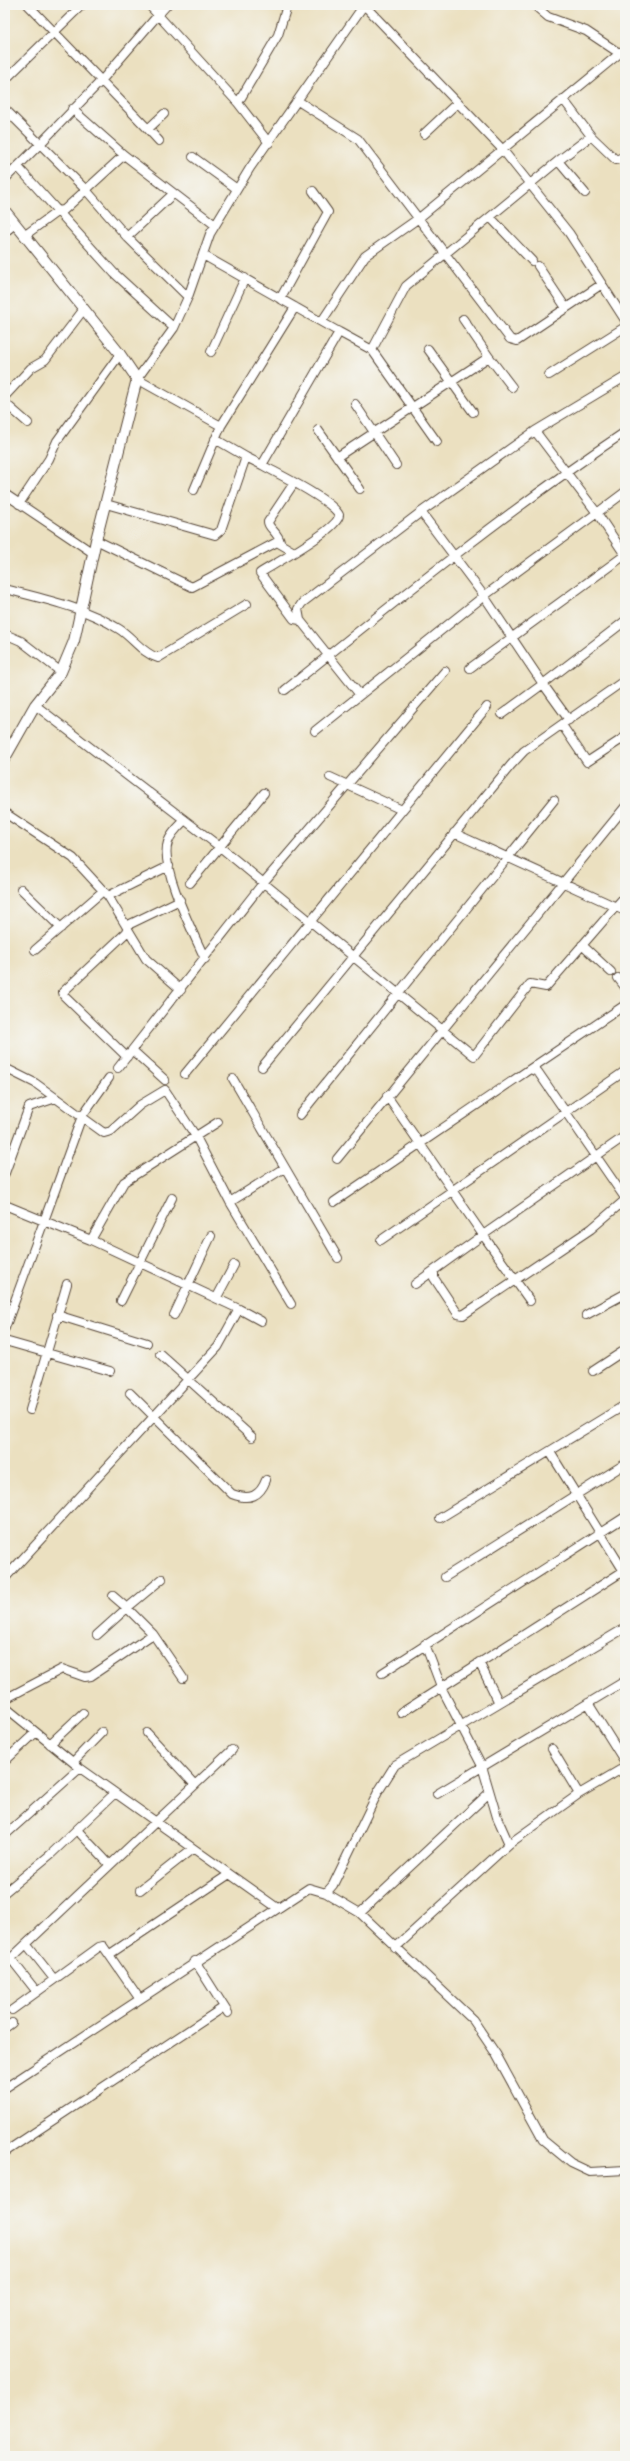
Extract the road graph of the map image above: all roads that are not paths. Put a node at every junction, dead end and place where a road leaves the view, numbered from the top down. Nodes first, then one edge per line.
1 (28, 5) edge
2 (82, 5) edge
3 (149, 5) edge
4 (168, 5) edge
5 (364, 5) edge
6 (534, 5) edge
7 (286, 6) edge
8 (158, 15) junction
9 (55, 33) junction
10 (622, 51) edge
11 (5, 80) edge
12 (101, 81) junction
13 (563, 99) junction
14 (298, 101) junction
15 (238, 103) junction
16 (457, 103) junction
17 (5, 109) edge
18 (72, 109) junction
19 (164, 114) dead end
20 (148, 129) junction
21 (424, 134) dead end
22 (591, 136) junction
23 (159, 141) dead end
24 (269, 143) junction
25 (40, 144) junction
26 (502, 149) junction
27 (124, 155) junction
28 (625, 156) edge
29 (193, 157) dead end
30 (558, 160) junction
31 (18, 167) junction
32 (5, 179) edge
33 (530, 183) junction
34 (237, 189) junction
35 (86, 190) junction
36 (313, 191) dead end
37 (585, 193) dead end
38 (173, 194) junction
39 (58, 211) junction
40 (5, 212) edge
41 (490, 217) junction
42 (419, 218) junction
43 (15, 224) junction
44 (215, 225) junction
45 (5, 232) edge
46 (24, 236) junction
47 (126, 237) junction
48 (444, 254) junction
49 (202, 255) junction
50 (245, 278) junction
51 (602, 284) junction
52 (188, 297) junction
53 (280, 298) junction
54 (295, 307) junction
55 (566, 308) junction
56 (84, 310) junction
57 (463, 319) dead end
58 (625, 320) edge
59 (322, 321) junction
60 (625, 327) edge
61 (174, 328) junction
62 (340, 332) junction
63 (428, 349) dead end
64 (372, 350) junction
65 (211, 352) dead end
66 (120, 354) junction
67 (489, 357) junction
68 (549, 375) dead end
69 (625, 377) edge
70 (138, 379) junction
71 (451, 382) junction
72 (512, 387) dead end
73 (5, 396) edge
74 (5, 403) edge
75 (355, 404) dead end
76 (414, 406) junction
77 (473, 412) dead end
78 (28, 423) dead end
79 (221, 426) junction
80 (318, 430) dead end
81 (535, 431) junction
82 (374, 432) junction
83 (625, 432) edge
84 (215, 439) junction
85 (437, 442) dead end
86 (337, 457) junction
87 (246, 458) junction
88 (262, 465) junction
89 (396, 465) dead end
90 (566, 472) junction
91 (294, 483) junction
92 (360, 489) dead end
93 (194, 490) dead end
94 (625, 492) edge
95 (5, 495) edge
96 (19, 504) junction
97 (106, 504) junction
98 (421, 512) junction
99 (597, 513) junction
100 (96, 540) junction
101 (280, 542) junction
102 (294, 552) junction
103 (93, 553) junction
104 (625, 555) edge
105 (454, 556) junction
106 (5, 589) edge
107 (484, 596) junction
108 (247, 604) dead end
109 (80, 610) junction
110 (300, 620) junction
111 (625, 620) edge
112 (5, 634) edge
113 (511, 637) junction
114 (329, 654) junction
115 (470, 668) dead end
116 (445, 671) dead end
117 (61, 672) junction
118 (625, 680) edge
119 (543, 684) junction
120 (285, 690) dead end
121 (360, 695) junction
122 (35, 705) junction
123 (487, 707) dead end
124 (502, 714) dead end
125 (569, 720) junction
126 (562, 725) junction
127 (315, 731) dead end
128 (625, 736) edge
129 (5, 758) edge
130 (330, 777) dead end
131 (348, 785) junction
132 (264, 793) dead end
133 (554, 800) dead end
134 (625, 807) edge
135 (402, 810) junction
136 (5, 813) edge
137 (185, 820) junction
138 (454, 833) junction
139 (220, 847) junction
140 (508, 858) junction
141 (169, 866) junction
142 (190, 883) dead end
143 (263, 883) junction
144 (563, 883) junction
145 (22, 890) dead end
146 (106, 894) junction
147 (625, 896) edge
148 (180, 900) junction
149 (616, 907) junction
150 (625, 911) edge
151 (310, 922) junction
152 (61, 928) junction
153 (127, 929) junction
154 (582, 945) junction
155 (35, 950) dead end
156 (353, 956) junction
157 (205, 959) junction
158 (625, 987) edge
159 (180, 990) junction
160 (398, 993) junction
161 (625, 1005) edge
162 (442, 1029) junction
163 (129, 1054) junction
164 (262, 1067) dead end
165 (5, 1068) edge
166 (118, 1068) dead end
167 (530, 1069) junction
168 (625, 1071) edge
169 (185, 1074) dead end
170 (109, 1078) dead end
171 (233, 1079) dead end
172 (165, 1080) dead end
173 (387, 1096) junction
174 (56, 1098) junction
175 (566, 1111) junction
176 (300, 1115) dead end
177 (82, 1116) junction
178 (218, 1122) dead end
179 (195, 1135) junction
180 (625, 1136) edge
181 (420, 1143) junction
182 (597, 1156) junction
183 (337, 1159) dead end
184 (284, 1168) junction
185 (5, 1173) edge
186 (453, 1192) junction
187 (172, 1198) dead end
188 (625, 1199) edge
189 (230, 1202) junction
190 (334, 1202) dead end
191 (5, 1205) edge
192 (44, 1221) junction
193 (482, 1235) junction
194 (211, 1236) dead end
195 (91, 1240) junction
196 (381, 1240) dead end
197 (338, 1258) dead end
198 (140, 1263) junction
199 (234, 1265) dead end
200 (434, 1271) junction
201 (514, 1279) junction
202 (67, 1284) dead end
203 (189, 1284) junction
204 (415, 1284) dead end
205 (624, 1295) edge
206 (217, 1297) junction
207 (121, 1301) dead end
208 (530, 1301) dead end
209 (291, 1304) dead end
210 (239, 1308) junction
211 (57, 1315) junction
212 (174, 1315) dead end
213 (586, 1315) dead end
214 (261, 1321) dead end
215 (5, 1328) edge
216 (5, 1341) edge
217 (147, 1343) dead end
218 (625, 1350) edge
219 (47, 1352) junction
220 (160, 1354) dead end
221 (110, 1371) dead end
222 (593, 1371) dead end
223 (188, 1380) junction
224 (130, 1393) dead end
225 (625, 1405) edge
226 (30, 1410) dead end
227 (153, 1416) junction
228 (252, 1437) dead end
229 (550, 1452) junction
230 (625, 1464) edge
231 (266, 1480) dead end
232 (577, 1494) junction
233 (625, 1517) edge
234 (440, 1518) dead end
235 (600, 1532) junction
236 (625, 1571) edge
237 (445, 1577) dead end
238 (5, 1578) edge
239 (162, 1578) dead end
240 (113, 1596) dead end
241 (128, 1608) junction
242 (625, 1628) edge
243 (153, 1634) junction
244 (97, 1635) dead end
245 (425, 1644) junction
246 (479, 1662) junction
247 (382, 1673) dead end
248 (183, 1678) dead end
249 (625, 1681) edge
250 (442, 1689) junction
251 (5, 1699) edge
252 (499, 1703) junction
253 (588, 1703) junction
254 (5, 1707) edge
255 (83, 1713) dead end
256 (401, 1713) dead end
257 (460, 1726) junction
258 (102, 1732) dead end
259 (35, 1733) junction
260 (147, 1733) dead end
261 (50, 1744) junction
262 (552, 1749) dead end
263 (232, 1750) dead end
264 (5, 1761) edge
265 (73, 1762) junction
266 (625, 1762) edge
267 (482, 1766) junction
268 (625, 1767) edge
269 (80, 1768) junction
270 (195, 1784) junction
271 (115, 1793) junction
272 (489, 1793) junction
273 (437, 1794) dead end
274 (579, 1794) junction
275 (155, 1822) junction
276 (76, 1830) junction
277 (7, 1831) edge
278 (509, 1844) junction
279 (192, 1849) junction
280 (110, 1865) junction
281 (228, 1875) junction
282 (140, 1890) dead end
283 (5, 1892) edge
284 (326, 1893) junction
285 (276, 1908) junction
286 (360, 1913) junction
287 (27, 1945) junction
288 (395, 1948) junction
289 (110, 1954) junction
290 (8, 1961) edge
291 (195, 1961) junction
292 (54, 1980) junction
293 (37, 1992) junction
294 (139, 1998) junction
295 (12, 2010) dead end
296 (12, 2023) dead end
297 (5, 2028) edge
298 (5, 2088) edge
299 (6, 2148) edge
300 (625, 2170) edge

1 - 9 street
2 - 9 street
3 - 8 street
4 - 8 street
5 - 14 street
5 - 16 street
6 - 10 street
7 - 15 street
8 - 12 street
8 - 15 street
9 - 11 street
9 - 12 street
10 - 13 street
12 - 18 street
12 - 20 street
13 - 22 street
13 - 26 street
14 - 24 street
14 - 42 street
15 - 24 street
16 - 21 street
16 - 26 street
17 - 25 street
18 - 25 street
18 - 27 street
19 - 20 street
20 - 23 street
22 - 28 street
22 - 30 street
24 - 34 street
25 - 31 street
25 - 35 street
26 - 33 street
26 - 42 street
27 - 35 street
27 - 38 street
29 - 34 street
30 - 33 street
30 - 37 street
31 - 32 street
31 - 39 street
33 - 41 street
33 - 51 street
34 - 44 street
35 - 39 street
35 - 47 street
36 - 53 street
38 - 44 street
38 - 47 street
39 - 46 street
39 - 61 street
40 - 43 street
41 - 48 street
41 - 55 street
42 - 48 street
42 - 59 street
43 - 45 street
43 - 46 street
44 - 49 street
46 - 56 street
47 - 52 street
48 - 55 street
48 - 64 street
49 - 50 street
49 - 52 street
50 - 53 street
50 - 65 street
51 - 55 street
51 - 58 street
52 - 61 street
53 - 54 street
54 - 59 street
54 - 79 street
56 - 66 street
56 - 73 street
57 - 67 street
59 - 62 street
60 - 68 street
61 - 70 street
62 - 64 street
62 - 88 street
63 - 71 street
64 - 76 street
66 - 70 street
66 - 96 street
67 - 71 street
67 - 72 street
69 - 81 street
70 - 79 street
70 - 97 street
71 - 76 street
71 - 77 street
74 - 78 street
75 - 82 street
76 - 82 street
76 - 85 street
79 - 84 street
80 - 86 street
81 - 90 street
81 - 98 street
82 - 86 street
82 - 89 street
83 - 90 street
84 - 87 street
84 - 93 street
86 - 92 street
87 - 88 street
87 - 97 street
88 - 91 street
90 - 99 street
90 - 105 street
91 - 101 street
91 - 102 street
94 - 99 street
95 - 96 street
96 - 103 street
97 - 100 street
98 - 105 street
98 - 110 street
99 - 104 street
99 - 107 street
100 - 101 street
100 - 103 street
101 - 102 street
102 - 110 street
103 - 109 street
104 - 113 street
105 - 107 street
105 - 114 street
106 - 109 street
107 - 113 street
107 - 121 street
108 - 109 street
109 - 117 street
110 - 114 street
111 - 119 street
112 - 117 street
113 - 115 street
113 - 119 street
114 - 120 street
114 - 121 street
116 - 131 street
117 - 122 street
118 - 125 street
119 - 124 street
119 - 125 street
121 - 127 street
122 - 129 street
122 - 137 street
123 - 135 street
125 - 126 street
126 - 128 street
126 - 138 street
130 - 131 street
131 - 135 street
131 - 143 street
132 - 139 street
133 - 140 street
134 - 144 street
135 - 151 street
136 - 146 street
137 - 139 street
137 - 141 street
138 - 140 street
138 - 156 street
139 - 142 street
139 - 143 street
140 - 144 street
140 - 160 street
141 - 146 street
141 - 148 street
143 - 151 street
143 - 157 street
144 - 149 street
144 - 162 street
145 - 152 street
146 - 152 street
146 - 153 street
147 - 149 street
148 - 153 street
148 - 157 street
149 - 150 street
149 - 154 street
151 - 156 street
151 - 169 street
152 - 155 street
153 - 159 street
153 - 163 street
154 - 158 street
154 - 162 street
156 - 160 street
156 - 164 street
157 - 159 street
159 - 163 street
160 - 162 street
160 - 176 street
161 - 167 street
162 - 173 street
163 - 166 street
163 - 172 street
165 - 174 street
167 - 175 street
167 - 181 street
168 - 175 street
170 - 177 street
171 - 184 street
173 - 181 street
173 - 183 street
174 - 177 street
174 - 185 street
175 - 182 street
175 - 186 street
177 - 179 street
177 - 192 street
178 - 179 street
179 - 189 street
179 - 195 street
180 - 182 street
181 - 186 street
181 - 190 street
182 - 188 street
182 - 193 street
184 - 189 street
184 - 197 street
186 - 193 street
186 - 196 street
187 - 198 street
188 - 201 street
189 - 209 street
191 - 192 street
192 - 195 street
192 - 215 street
193 - 200 street
193 - 201 street
194 - 203 street
195 - 198 street
198 - 203 street
198 - 207 street
199 - 206 street
200 - 201 street
200 - 204 street
201 - 208 street
202 - 211 street
203 - 206 street
203 - 212 street
205 - 213 street
206 - 210 street
210 - 214 street
210 - 223 street
211 - 217 street
211 - 219 street
216 - 219 street
218 - 222 street
219 - 221 street
219 - 226 street
220 - 223 street
223 - 227 street
223 - 228 street
224 - 227 street
225 - 229 street
227 - 231 street
227 - 238 street
229 - 232 street
229 - 234 street
230 - 232 street
232 - 235 street
232 - 237 street
233 - 235 street
235 - 236 street
235 - 245 street
236 - 246 street
239 - 241 street
240 - 241 street
241 - 243 street
241 - 244 street
242 - 252 street
243 - 248 street
243 - 251 street
245 - 247 street
245 - 250 street
246 - 250 street
246 - 252 street
249 - 253 street
250 - 256 street
250 - 257 street
252 - 257 street
253 - 266 street
253 - 267 street
254 - 259 street
255 - 261 street
257 - 267 street
257 - 284 street
258 - 265 street
259 - 261 street
259 - 264 street
260 - 270 street
261 - 265 street
262 - 274 street
263 - 270 street
265 - 269 street
267 - 272 street
267 - 273 street
268 - 274 street
269 - 271 street
269 - 277 street
270 - 275 street
271 - 275 street
271 - 276 street
272 - 278 street
272 - 286 street
274 - 278 street
275 - 279 street
275 - 280 street
276 - 280 street
276 - 283 street
278 - 288 street
279 - 281 street
279 - 282 street
280 - 287 street
281 - 285 street
281 - 289 street
284 - 285 street
284 - 286 street
285 - 291 street
286 - 288 street
287 - 290 street
287 - 292 street
288 - 300 street
289 - 292 street
289 - 294 street
290 - 293 street
291 - 294 street
291 - 299 street
292 - 293 street
293 - 295 street
294 - 298 street
296 - 297 street

